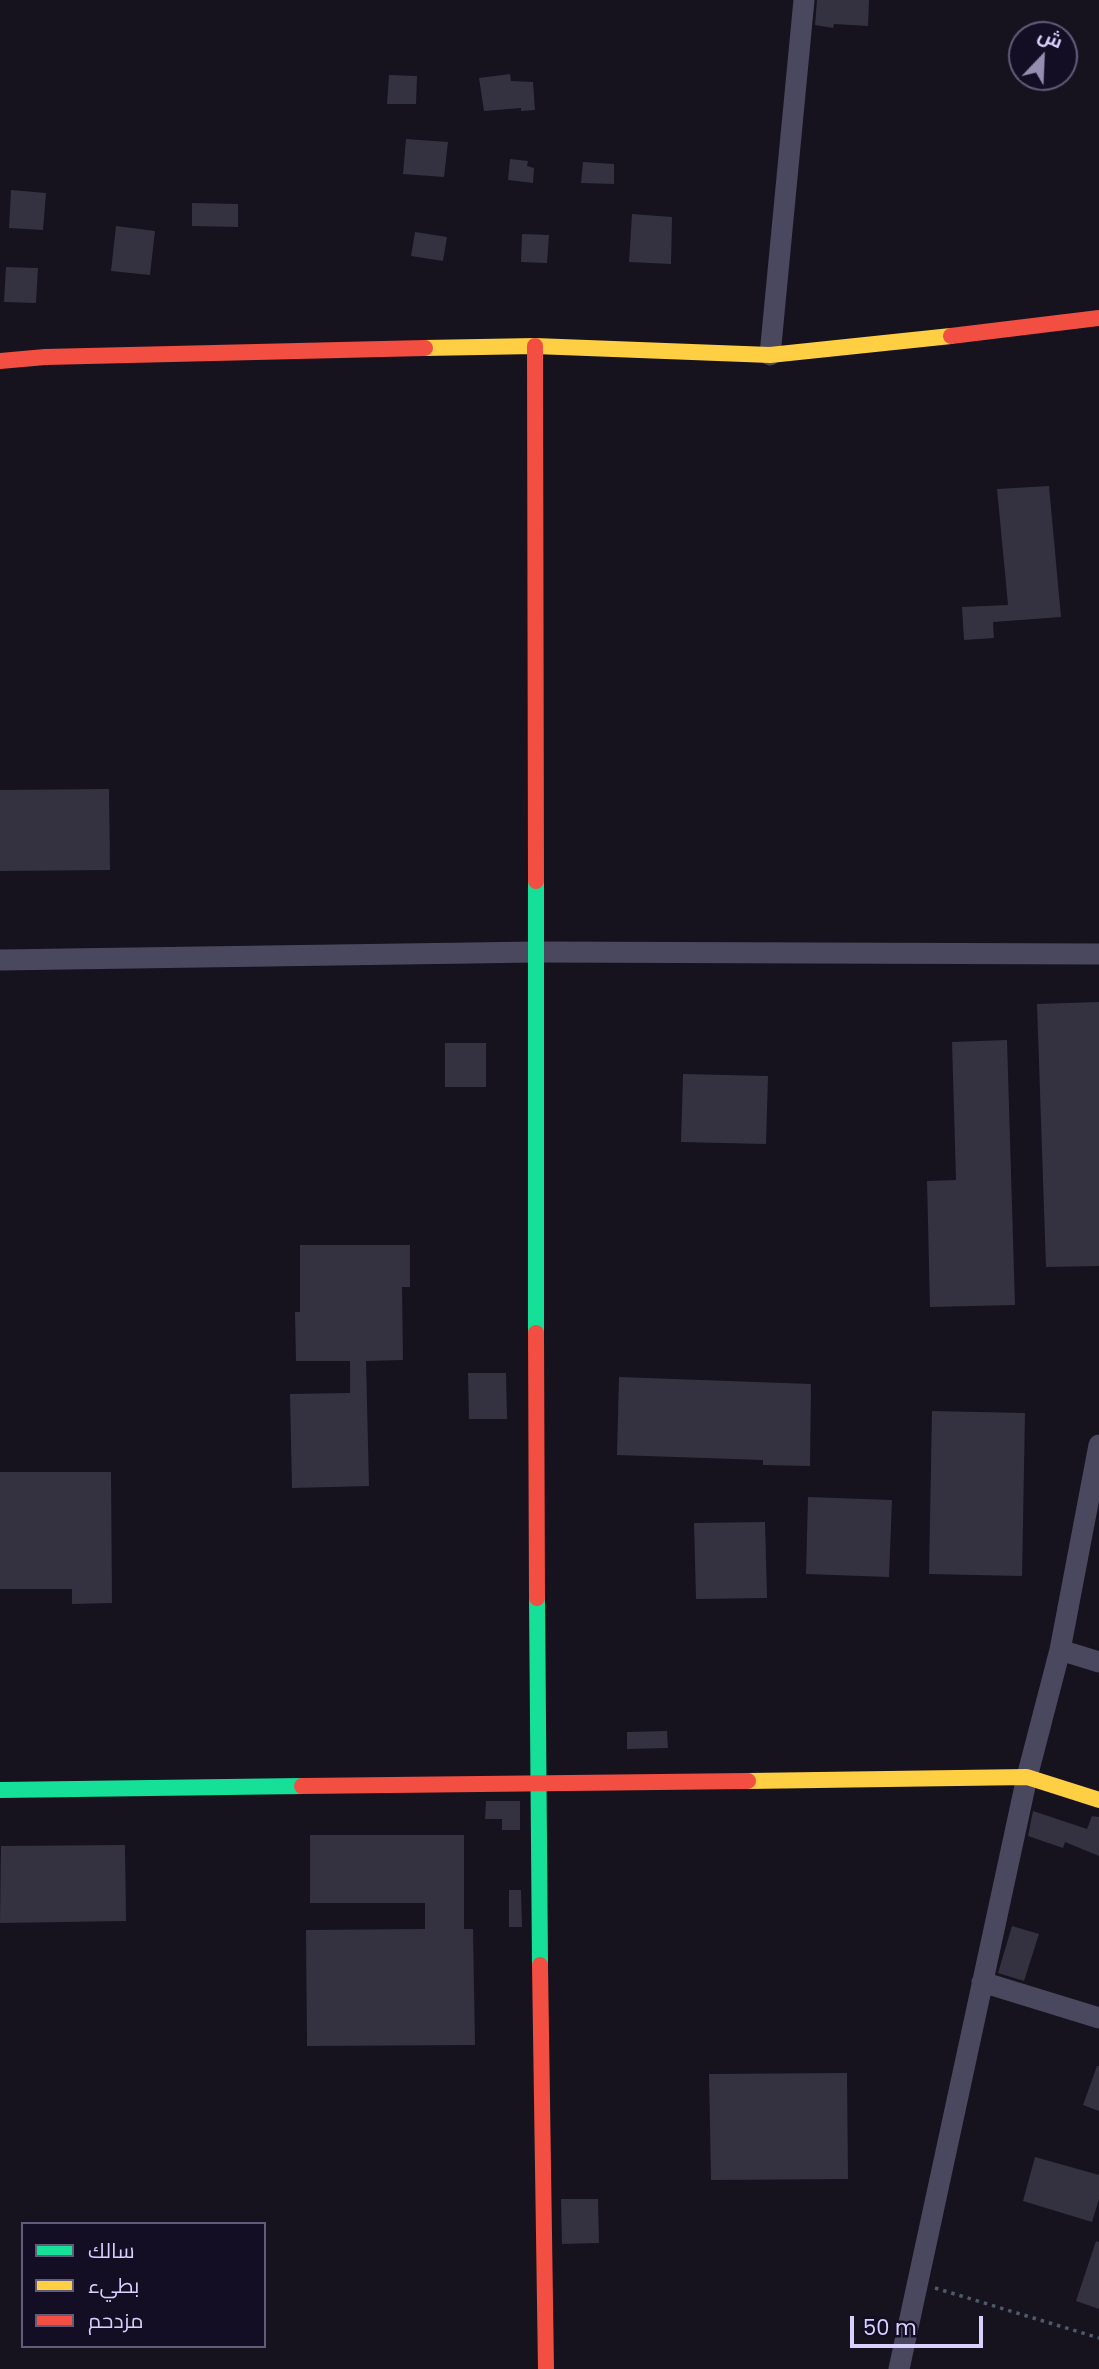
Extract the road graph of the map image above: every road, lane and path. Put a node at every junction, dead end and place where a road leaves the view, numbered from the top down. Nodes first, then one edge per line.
1 (804, 0) edge
2 (1099, 318) edge
3 (536, 346) junction
4 (771, 355) junction
5 (0, 361) edge
6 (536, 952) junction
7 (1099, 954) edge
8 (0, 960) edge
9 (1098, 1455) edge
10 (1060, 1650) junction
11 (1099, 1662) edge
12 (1027, 1777) junction
13 (537, 1783) junction
14 (0, 1790) edge
15 (1099, 1800) edge
16 (982, 1982) junction
17 (1099, 2018) edge
18 (916, 2282) junction
19 (1099, 2338) edge
20 (546, 2369) edge
21 (899, 2369) edge

1 - 4 street
2 - 4 street
3 - 4 street
3 - 5 street
3 - 6 street
6 - 7 street
6 - 8 street
6 - 13 street
9 - 10 street
10 - 11 street
10 - 12 street
12 - 13 street
12 - 15 street
12 - 16 street
13 - 14 street
13 - 20 street
16 - 17 street
16 - 18 street
18 - 19 path
18 - 21 street

